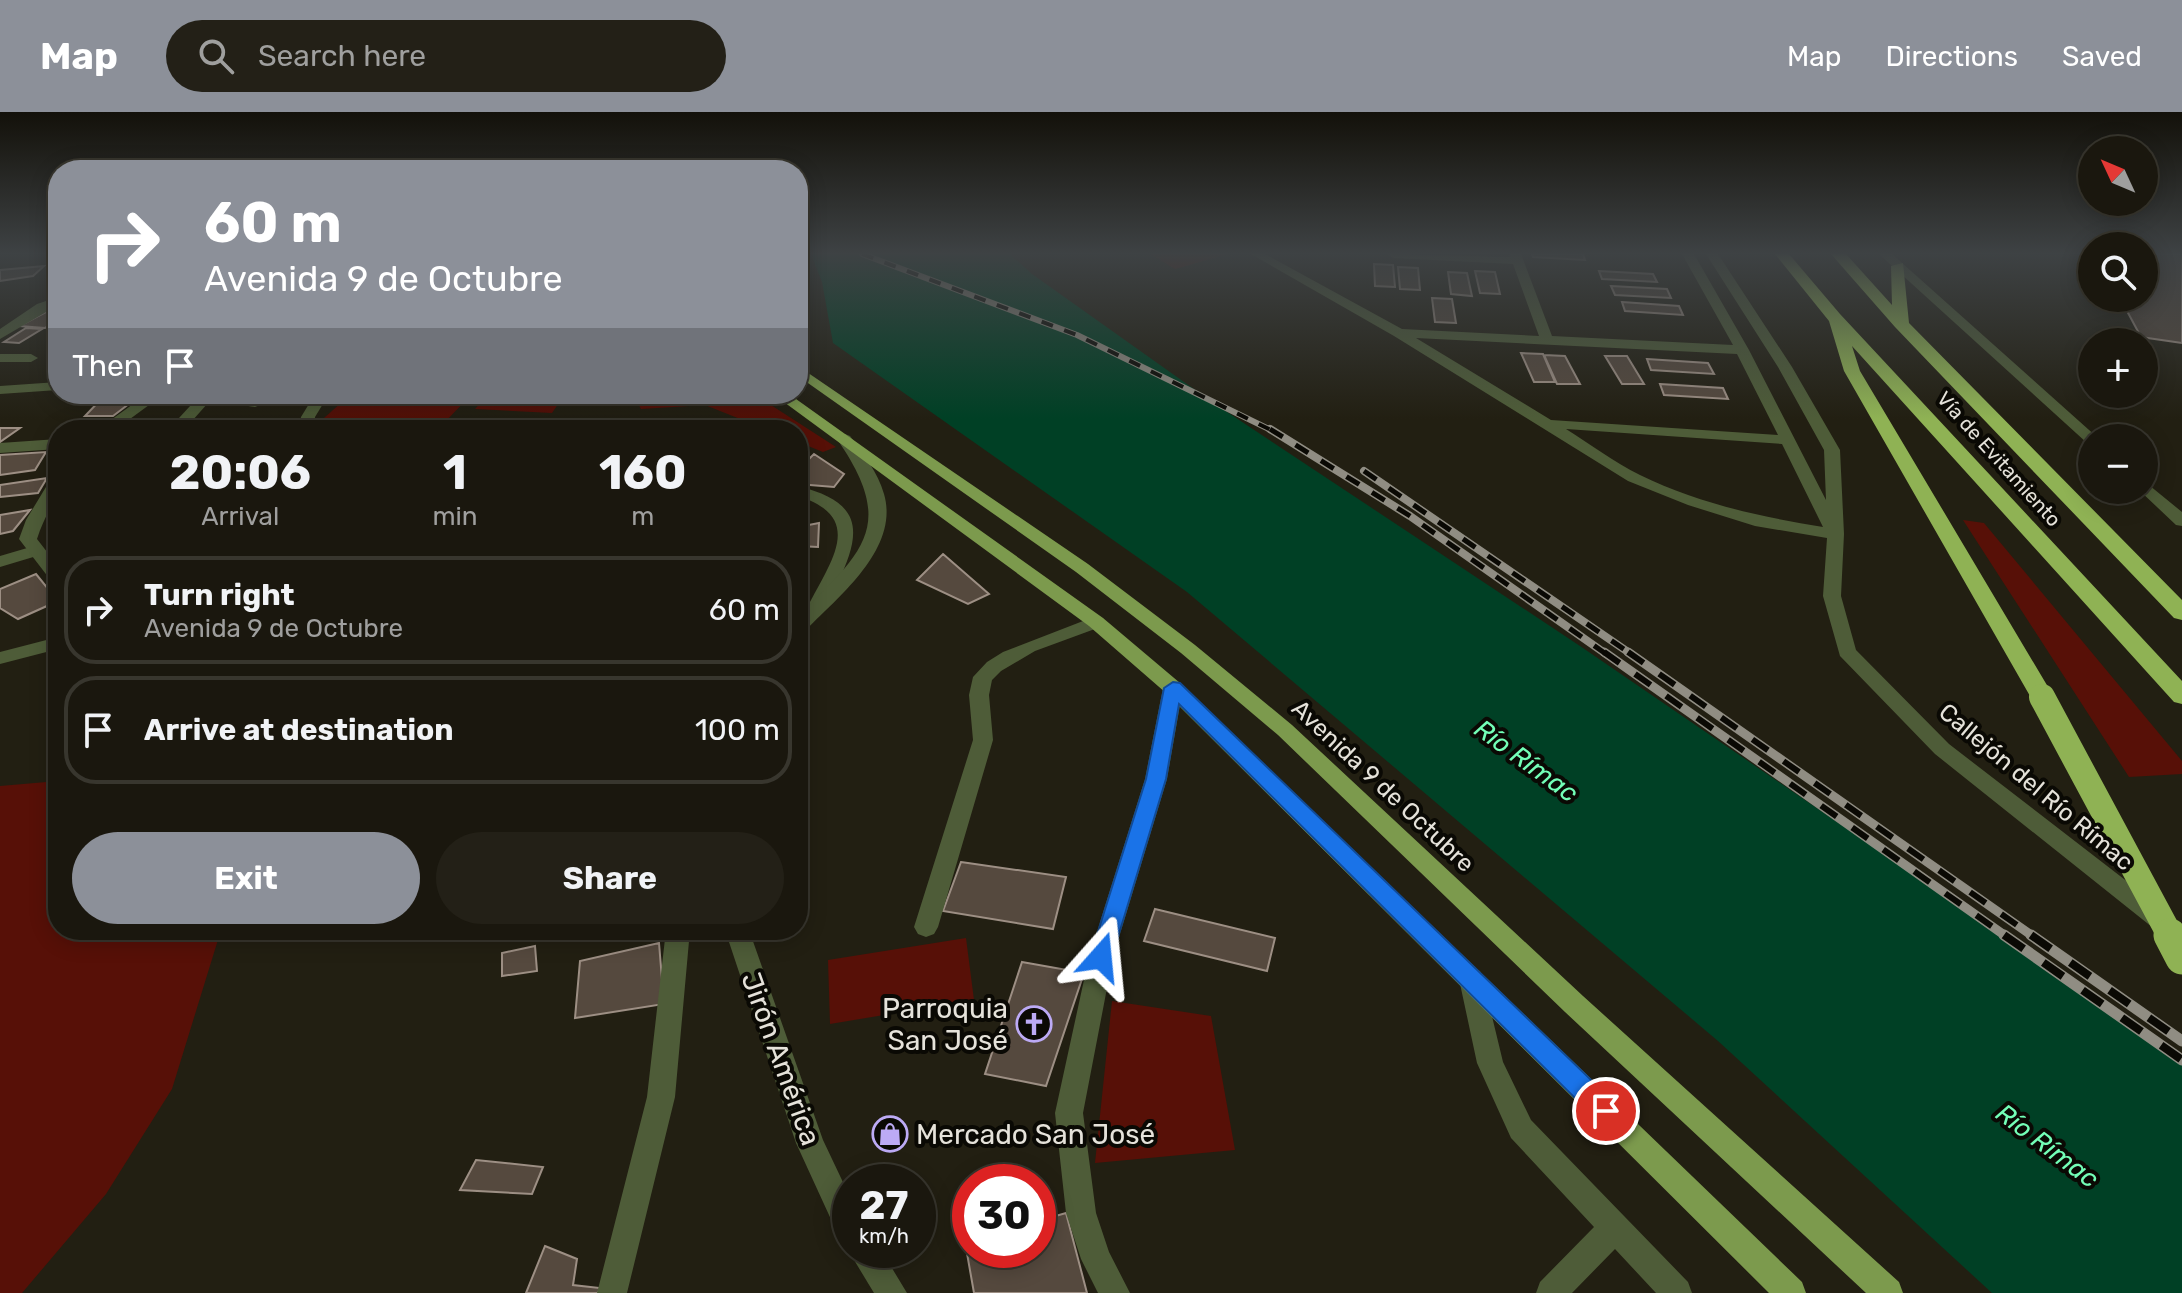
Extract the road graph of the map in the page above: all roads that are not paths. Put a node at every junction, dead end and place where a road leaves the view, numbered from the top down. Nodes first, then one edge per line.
1 (39, 309) edge
2 (1356, 309) edge
3 (1535, 309) edge
4 (1719, 309) edge
5 (1748, 309) edge
6 (1827, 309) edge
7 (1888, 309) edge
8 (1900, 309) edge
9 (1946, 309) edge
10 (1834, 317) junction
11 (1901, 324) junction
12 (1399, 333) junction
13 (0, 335) edge
14 (1547, 340) junction
15 (1742, 350) junction
16 (0, 358) edge
17 (31, 358) dead end
18 (808, 377) edge
19 (48, 387) edge
20 (0, 390) edge
21 (143, 404) edge
22 (200, 404) edge
23 (794, 404) edge
24 (119, 420) edge
25 (185, 420) edge
26 (1550, 424) junction
27 (2078, 427) edge
28 (845, 439) junction
29 (1786, 440) junction
30 (48, 445) edge
31 (0, 448) edge
32 (808, 494) edge
33 (48, 497) edge
34 (2158, 499) edge
35 (2182, 521) edge
36 (1836, 534) junction
37 (34, 551) junction
38 (0, 562) edge
39 (48, 567) edge
40 (816, 608) junction
41 (2182, 613) edge
42 (808, 616) edge
43 (1096, 622) junction
44 (48, 646) edge
45 (0, 658) edge
46 (1173, 688) junction
47 (2182, 696) edge
48 (926, 927) dead end
49 (2182, 937) edge
50 (677, 940) edge
51 (740, 940) edge
52 (2182, 958) edge
53 (1471, 979) junction
54 (832, 1190) edge
55 (1614, 1228) junction
56 (875, 1268) edge
57 (612, 1293) edge
58 (892, 1293) edge
59 (1115, 1293) edge
60 (1551, 1293) edge
61 (1677, 1293) edge
62 (1791, 1293) edge
63 (1888, 1293) edge

1 - 13 street
2 - 12 street
3 - 14 street
4 - 15 street
5 - 36 street, Callejón del Río Rímac
6 - 10 highway, Vía de Evitamiento
7 - 11 highway, Vía de Evitamiento
8 - 11 highway
9 - 27 street
10 - 47 highway, Vía de Evitamiento
10 - 52 highway, bridge
11 - 41 highway, Vía de Evitamiento
12 - 14 street
12 - 26 street
14 - 15 street
15 - 29 street
16 - 17 street
18 - 63 main road, Avenida 9 de Octubre
19 - 20 street
21 - 24 street
22 - 25 street
23 - 28 main road
26 - 29 street
26 - 36 street
28 - 40 street
28 - 43 main road
29 - 36 street
30 - 31 street
32 - 40 street
33 - 37 street
34 - 35 street
36 - 49 street, Callejón del Río Rímac
37 - 38 street
37 - 39 street
40 - 42 street
43 - 46 main road
43 - 48 street
44 - 45 street
46 - 53 main road
46 - 59 street
50 - 57 street
51 - 54 street, Jirón América
53 - 55 street
53 - 62 main road
55 - 60 street
55 - 61 street
56 - 58 street

